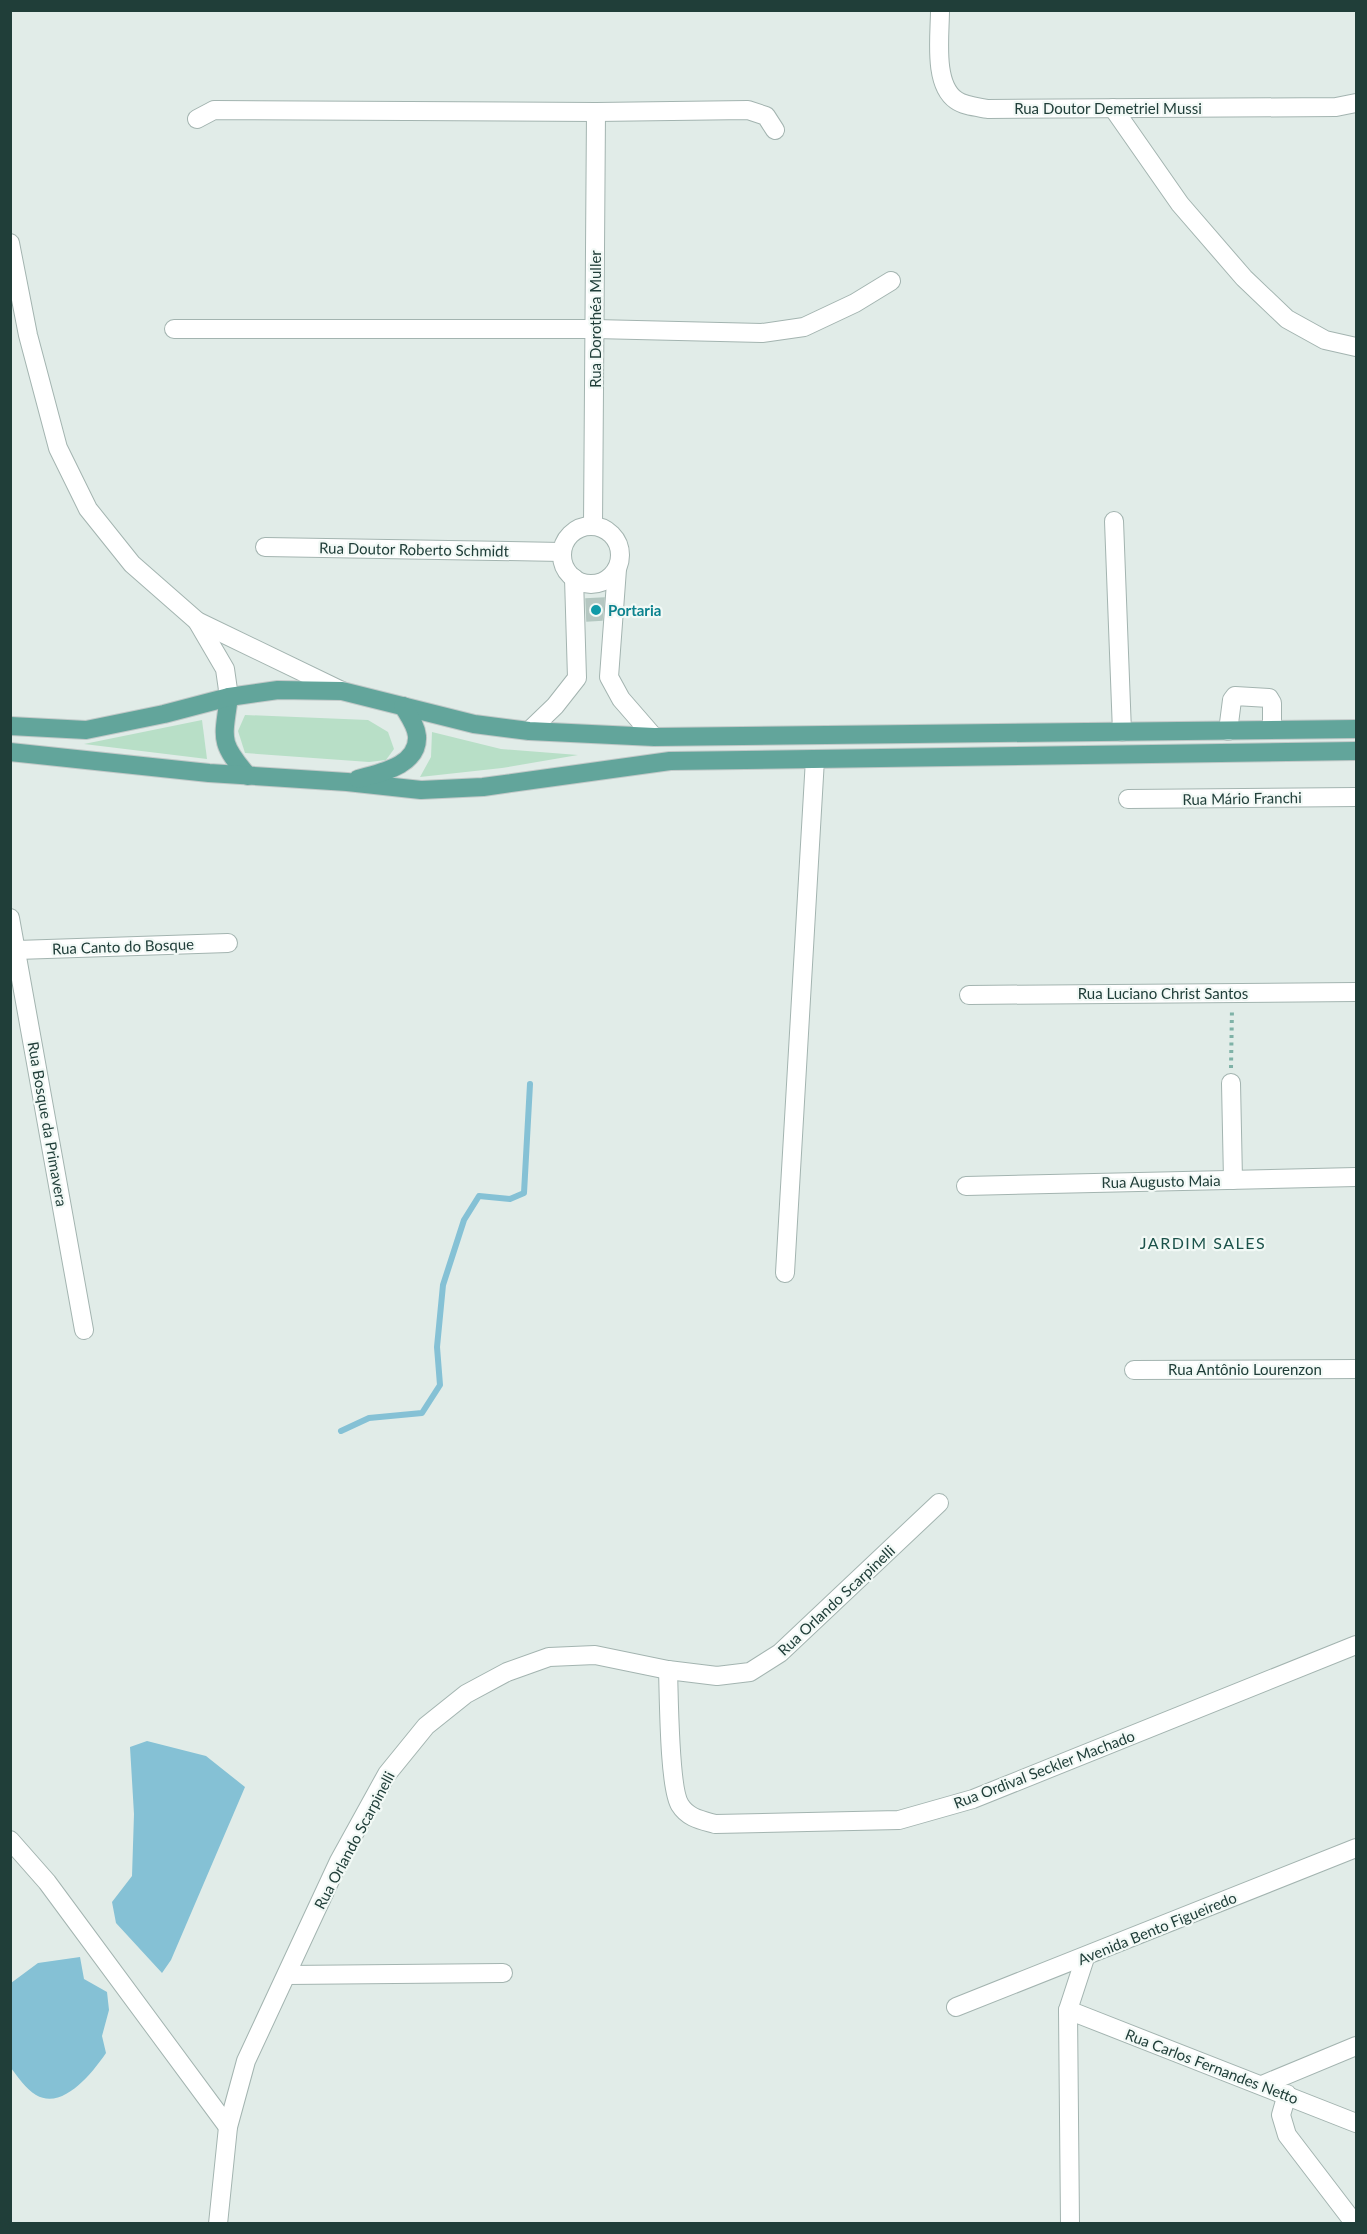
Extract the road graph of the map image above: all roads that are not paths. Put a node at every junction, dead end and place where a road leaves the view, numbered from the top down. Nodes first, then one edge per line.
1 (940, 10) edge
2 (1356, 103) edge
3 (1113, 108) junction
4 (596, 112) junction
5 (196, 119) dead end
6 (776, 130) dead end
7 (10, 243) edge
8 (891, 281) dead end
9 (174, 329) dead end
10 (595, 329) junction
11 (1356, 347) edge
12 (1114, 521) dead end
13 (593, 526) junction
14 (265, 547) dead end
15 (562, 552) junction
16 (617, 569) junction
17 (574, 579) junction
18 (197, 621) junction
19 (609, 677) junction
20 (577, 678) junction
21 (342, 691) junction
22 (229, 697) junction
23 (403, 706) junction
24 (10, 726) edge
25 (1356, 729) edge
26 (1272, 730) junction
27 (529, 731) junction
28 (1228, 731) junction
29 (1122, 732) junction
30 (654, 737) junction
31 (1356, 751) edge
32 (10, 752) edge
33 (814, 759) junction
34 (248, 776) junction
35 (347, 782) junction
36 (1356, 797) edge
37 (1128, 799) dead end
38 (10, 918) edge
39 (228, 943) dead end
40 (17, 950) junction
41 (1356, 992) edge
42 (969, 995) dead end
43 (1231, 1083) road end
44 (1356, 1177) edge
45 (1233, 1180) junction
46 (966, 1186) dead end
47 (785, 1273) dead end
48 (84, 1330) dead end
49 (1356, 1369) edge
50 (1134, 1370) dead end
51 (939, 1503) dead end
52 (1356, 1645) edge
53 (668, 1670) junction
54 (10, 1840) edge
55 (1356, 1848) edge
56 (1085, 1958) junction
57 (503, 1973) dead end
58 (287, 1975) junction
59 (956, 2007) dead end
60 (1068, 2010) junction
61 (1356, 2046) edge
62 (1262, 2085) junction
63 (1287, 2094) junction
64 (1356, 2123) edge
65 (228, 2127) junction
66 (218, 2223) edge
67 (1070, 2223) edge
68 (1355, 2223) edge

1 - 3 street, Rua Doutor Demetriel Mussi
2 - 3 street, Rua Doutor Demetriel Mussi
3 - 11 street
4 - 5 street
4 - 6 street
4 - 10 street, Rua Dorothéa Muller
7 - 18 street
8 - 10 street
9 - 10 street
10 - 13 street, Rua Dorothéa Muller
12 - 29 street
13 - 15 street
13 - 16 street
14 - 15 street, Rua Doutor Roberto Schmidt
15 - 17 street
16 - 17 street
16 - 19 street
17 - 20 street
18 - 21 street
18 - 22 street
19 - 20 street
19 - 30 street
20 - 27 street
21 - 22 main road
21 - 23 main road
22 - 24 main road
22 - 34 main road
23 - 27 main road
23 - 35 main road
25 - 26 main road
26 - 28 main road
26 - 28 street
27 - 30 main road
28 - 29 main road
29 - 30 main road
31 - 33 main road
32 - 34 main road
33 - 35 main road
33 - 47 street
34 - 35 main road
36 - 37 street, Rua Mário Franchi
38 - 40 street, Rua Bosque da Primavera
39 - 40 street, Rua Canto do Bosque
40 - 48 street, Rua Bosque da Primavera
41 - 42 street, Rua Luciano Christ Santos
43 - 45 street
44 - 45 street, Rua Augusto Maia
45 - 46 street, Rua Augusto Maia
49 - 50 street, Rua Antônio Lourenzon
51 - 53 street, Rua Orlando Scarpinelli
52 - 53 street, Rua Ordival Seckler Machado
53 - 58 street, Rua Orlando Scarpinelli
54 - 65 street
55 - 56 street, Avenida Bento Figueiredo
56 - 59 street, Avenida Bento Figueiredo
56 - 60 street
57 - 58 street
58 - 65 street, Rua Orlando Scarpinelli
60 - 62 street, Rua Carlos Fernandes Netto
60 - 67 street
61 - 62 street
62 - 63 street, Rua Carlos Fernandes Netto
63 - 64 street, Rua Carlos Fernandes Netto
63 - 68 street
65 - 66 street, Rua Orlando Scarpinelli

